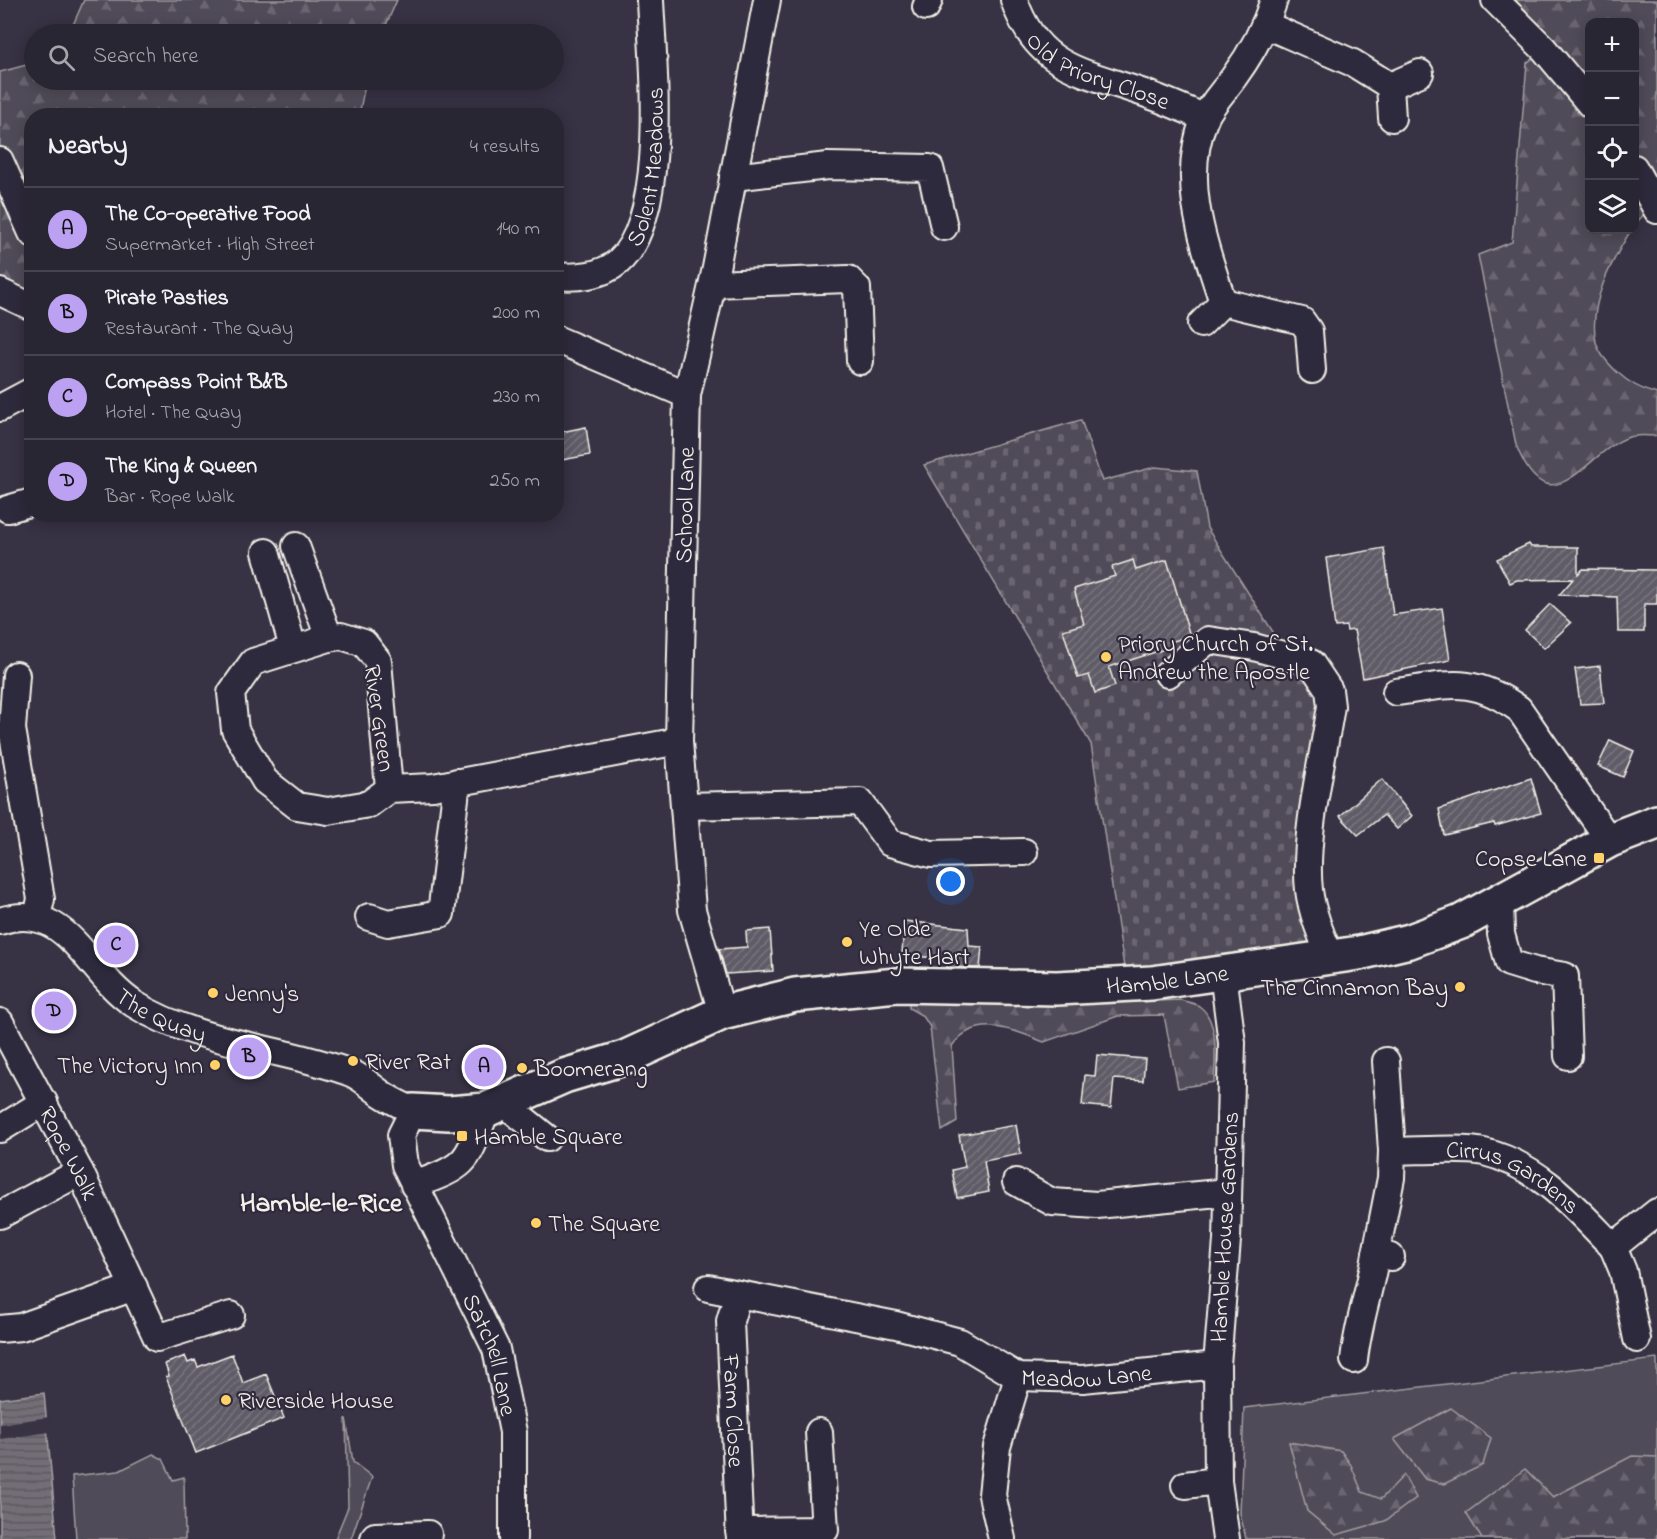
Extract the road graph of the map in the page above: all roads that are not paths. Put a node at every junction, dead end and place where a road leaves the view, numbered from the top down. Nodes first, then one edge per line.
1 (650, 0) edge
2 (767, 0) edge
3 (1014, 0) edge
4 (1274, 0) edge
5 (1495, 0) edge
6 (1266, 25) junction
7 (1419, 73) dead end
8 (1390, 86) junction
9 (1585, 98) edge
10 (1205, 118) junction
11 (1392, 118) dead end
12 (0, 161) edge
13 (1639, 176) edge
14 (734, 177) junction
15 (1657, 210) edge
16 (24, 214) edge
17 (944, 227) dead end
18 (564, 277) edge
19 (713, 284) junction
20 (0, 292) edge
21 (1223, 302) junction
22 (24, 303) edge
23 (1201, 324) dead end
24 (564, 342) edge
25 (860, 361) dead end
26 (1312, 370) dead end
27 (24, 395) edge
28 (687, 395) junction
29 (0, 408) edge
30 (296, 546) dead end
31 (266, 552) dead end
32 (329, 638) junction
33 (292, 648) junction
34 (1168, 674) dead end
35 (16, 675) dead end
36 (1396, 692) dead end
37 (679, 741) junction
38 (457, 782) junction
39 (390, 789) junction
40 (684, 806) junction
41 (1657, 822) edge
42 (1609, 840) junction
43 (1024, 852) dead end
44 (1500, 901) junction
45 (37, 917) junction
46 (369, 917) dead end
47 (0, 921) edge
48 (1330, 956) junction
49 (1223, 973) junction
50 (722, 1013) junction
51 (0, 1022) edge
52 (1568, 1056) dead end
53 (1386, 1062) dead end
54 (44, 1102) junction
55 (496, 1107) junction
56 (413, 1111) junction
57 (0, 1129) edge
58 (547, 1138) dead end
59 (1392, 1151) junction
60 (80, 1172) junction
61 (1016, 1182) dead end
62 (414, 1185) junction
63 (1227, 1192) junction
64 (1657, 1212) edge
65 (0, 1215) edge
66 (1612, 1247) junction
67 (134, 1287) junction
68 (708, 1288) dead end
69 (738, 1294) junction
70 (231, 1315) dead end
71 (0, 1329) edge
72 (1636, 1339) dead end
73 (1354, 1360) dead end
74 (1217, 1365) junction
75 (1018, 1377) junction
76 (819, 1432) dead end
77 (1218, 1481) junction
78 (1185, 1485) dead end
79 (428, 1534) dead end
80 (739, 1535) edge
81 (374, 1539) edge
82 (513, 1539) edge
83 (1002, 1539) edge
84 (1226, 1539) edge

1 - 18 street, Solent Meadows
2 - 14 street, School Lane
3 - 10 street, Old Priory Close
4 - 6 street
5 - 9 street
6 - 8 street
6 - 10 street
7 - 8 street
8 - 11 street
10 - 21 street
12 - 16 street
13 - 15 street
14 - 17 street
14 - 19 street, School Lane
19 - 25 street
19 - 28 street, School Lane
20 - 22 street
21 - 23 street
21 - 26 street
24 - 28 street
27 - 29 street
28 - 37 street, School Lane
30 - 32 street
31 - 33 street
32 - 33 street, River Green
32 - 39 street, River Green
33 - 39 street, River Green
34 - 48 street
35 - 45 street
36 - 42 street
37 - 38 street, River Green
37 - 40 street, School Lane
38 - 39 street, River Green
38 - 46 street
40 - 43 street
40 - 50 street, School Lane
41 - 42 main road, Hamble Lane
42 - 44 main road, Hamble Lane
44 - 48 main road, Hamble Lane
44 - 52 street
45 - 47 street
45 - 56 street, The Quay
48 - 49 main road, Hamble Lane
49 - 50 main road, Hamble Lane
49 - 63 street, Hamble House Gardens
50 - 55 main road, Hamble Lane
51 - 54 street, Rope Walk
53 - 59 street
54 - 57 street
54 - 60 street, Rope Walk
55 - 56 main road
55 - 58 street
55 - 62 street
56 - 62 street
59 - 66 street, Cirrus Gardens
59 - 73 street
60 - 65 street
60 - 67 street, Rope Walk
61 - 63 street
62 - 82 street, Satchell Lane
63 - 74 street, Hamble House Gardens
64 - 66 street
66 - 72 street, Cirrus Gardens
67 - 70 street, Rope Walk
67 - 71 street
68 - 69 street, Meadow Lane
69 - 75 street, Meadow Lane
69 - 80 street, Farm Close
74 - 75 street, Meadow Lane
74 - 77 street, Hamble House Gardens
75 - 83 street
76 - 80 street, Farm Close
77 - 78 street
77 - 84 street, Hamble House Gardens
79 - 81 street

